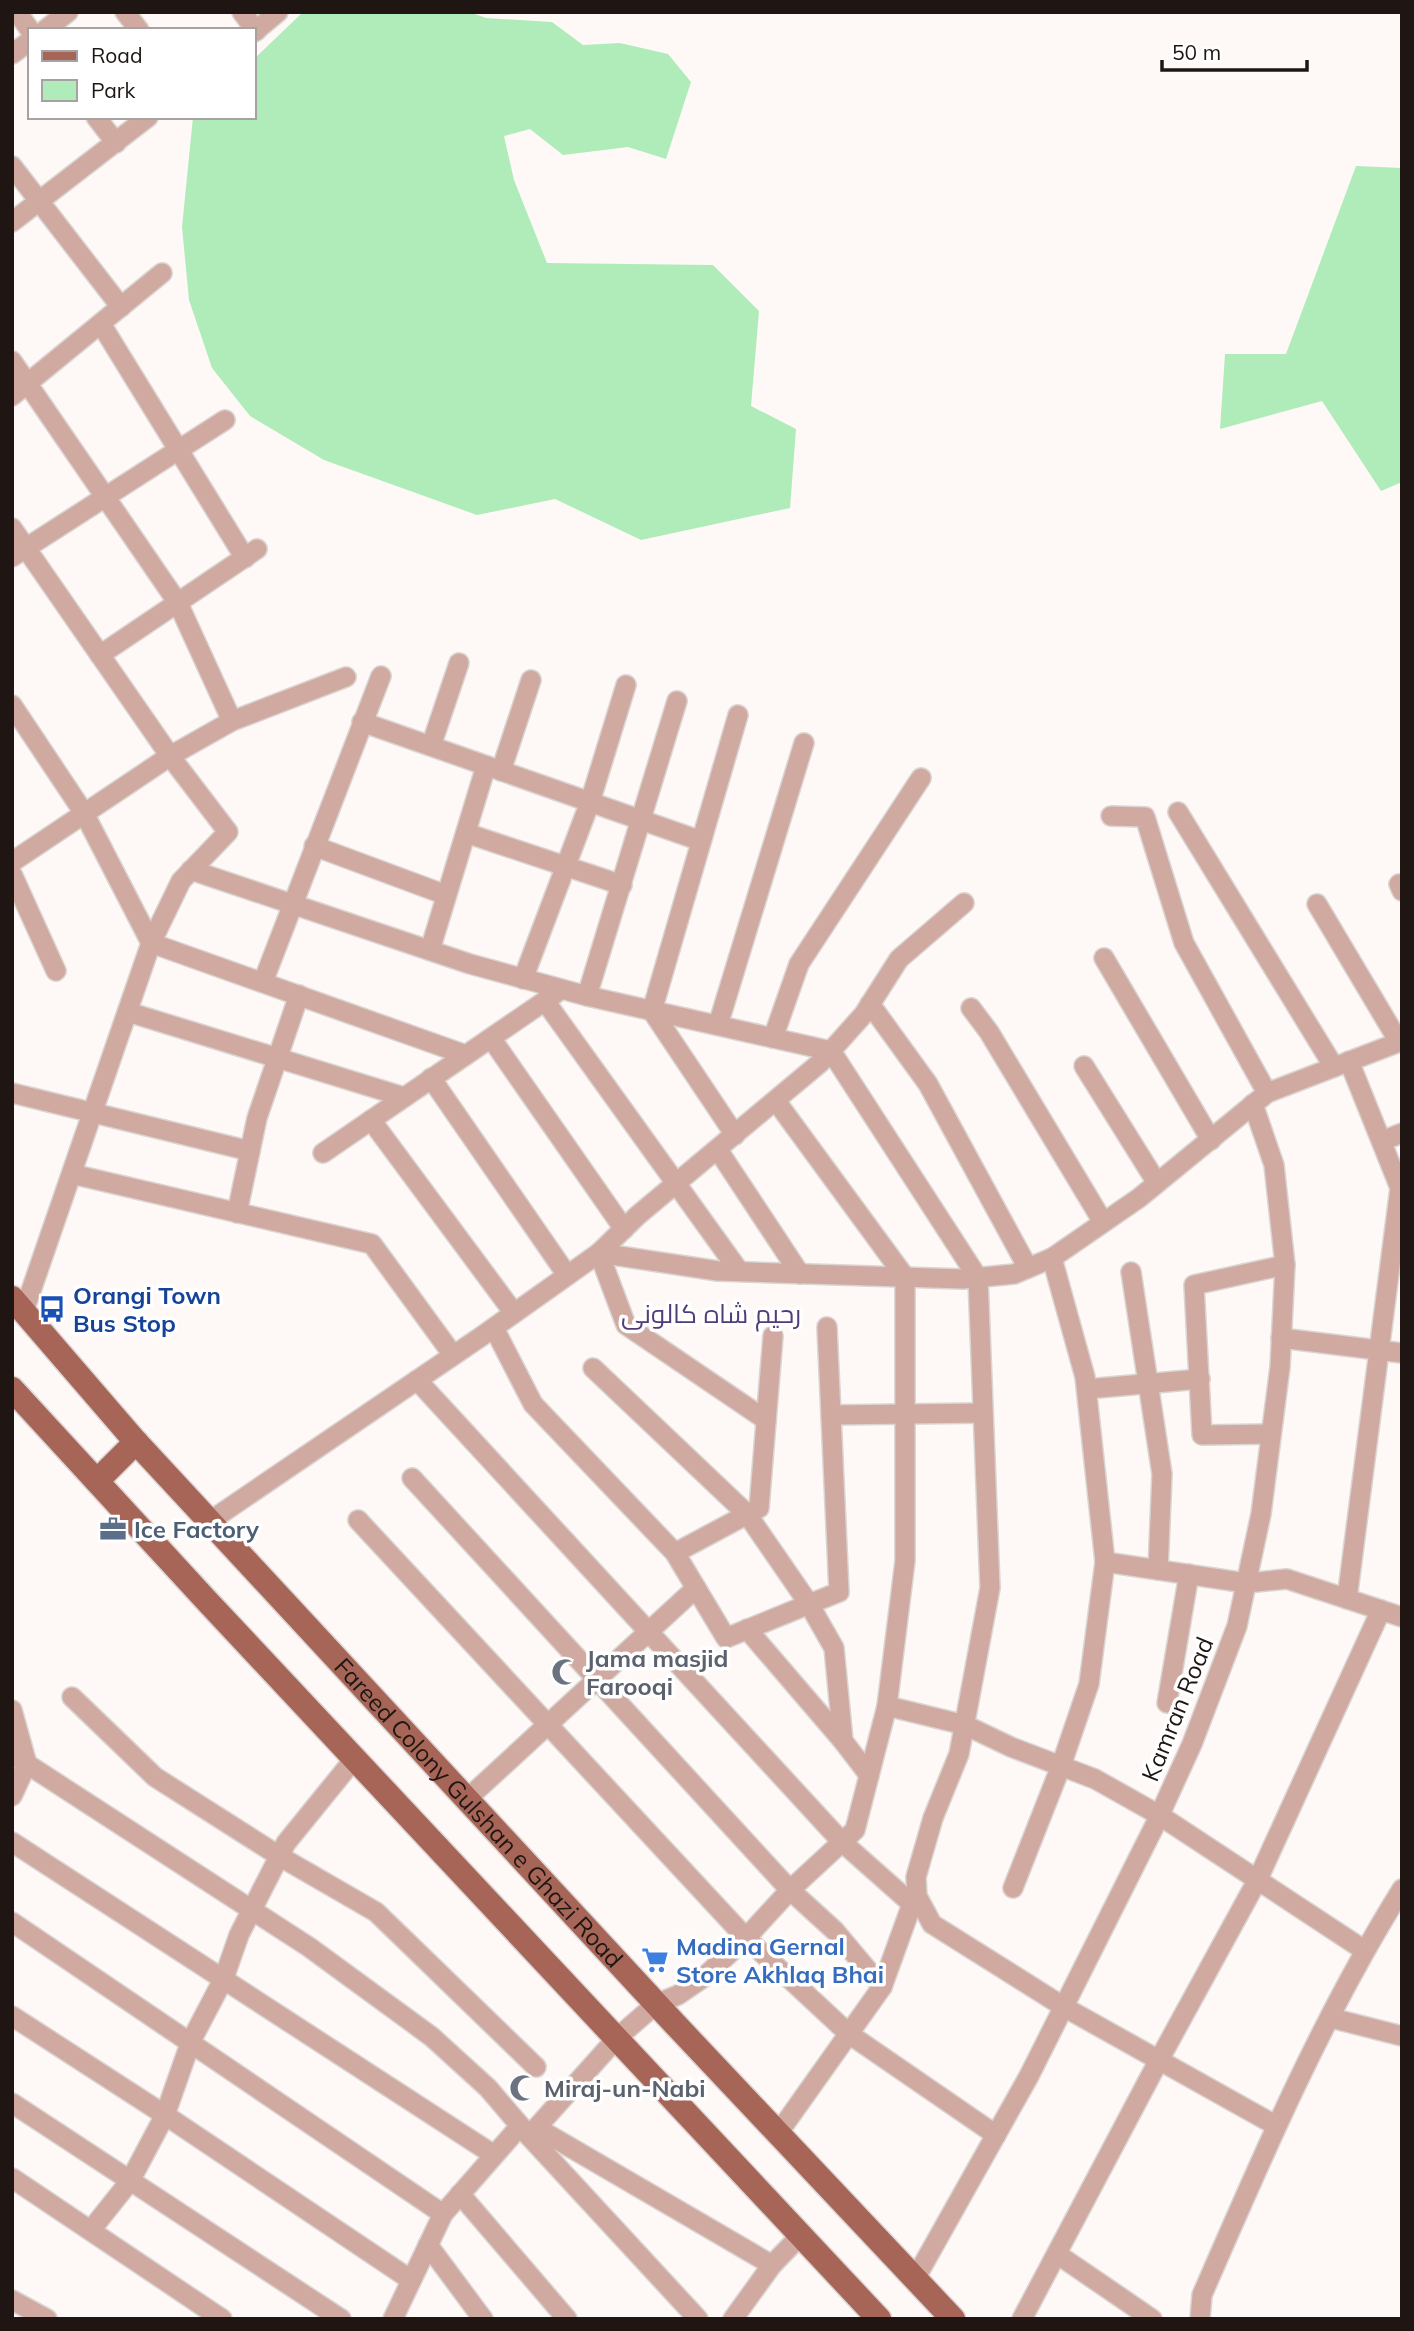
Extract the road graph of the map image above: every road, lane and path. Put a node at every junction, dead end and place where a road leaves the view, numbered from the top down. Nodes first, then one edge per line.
1 (16, 12) edge
2 (68, 12) edge
3 (125, 12) edge
4 (242, 12) edge
5 (278, 12) edge
6 (28, 28) edge
7 (48, 28) edge
8 (137, 28) edge
9 (253, 28) edge
10 (256, 30) edge
11 (28, 42) edge
12 (12, 54) edge
13 (98, 119) edge
14 (146, 119) edge
15 (116, 143) junction
16 (12, 166) edge
17 (40, 201) junction
18 (12, 222) edge
19 (162, 273) dead end
20 (121, 307) junction
21 (100, 324) junction
22 (12, 361) edge
23 (20, 390) edge
24 (225, 420) dead end
25 (178, 450) junction
26 (105, 497) junction
27 (12, 528) edge
28 (19, 552) edge
29 (177, 603) junction
30 (100, 655) junction
31 (459, 663) dead end
32 (380, 676) dead end
33 (346, 677) dead end
34 (531, 680) dead end
35 (626, 685) dead end
36 (677, 701) dead end
37 (12, 705) edge
38 (738, 715) dead end
39 (232, 721) junction
40 (362, 722) junction
41 (804, 743) dead end
42 (430, 746) junction
43 (170, 756) junction
44 (493, 768) junction
45 (921, 778) dead end
46 (590, 802) junction
47 (1178, 812) dead end
48 (84, 813) junction
49 (1111, 816) dead end
50 (642, 821) junction
51 (466, 832) junction
52 (701, 841) junction
53 (314, 846) junction
54 (12, 862) edge
55 (565, 866) junction
56 (191, 870) junction
57 (12, 874) edge
58 (622, 885) junction
59 (446, 895) junction
60 (964, 903) dead end
61 (291, 904) junction
62 (1317, 904) dead end
63 (151, 943) junction
64 (430, 950) junction
65 (1104, 958) dead end
66 (57, 971) dead end
67 (523, 979) junction
68 (263, 982) junction
69 (299, 995) junction
70 (553, 995) junction
71 (587, 996) junction
72 (870, 1004) junction
73 (971, 1008) dead end
74 (652, 1011) junction
75 (128, 1012) junction
76 (718, 1025) junction
77 (491, 1038) junction
78 (774, 1038) junction
79 (1401, 1042) edge
80 (831, 1051) junction
81 (466, 1055) junction
82 (277, 1058) junction
83 (1341, 1064) junction
84 (1084, 1066) dead end
85 (431, 1079) junction
86 (12, 1093) edge
87 (404, 1097) junction
88 (1260, 1098) junction
89 (776, 1101) junction
90 (93, 1111) junction
91 (371, 1120) junction
92 (1402, 1133) edge
93 (735, 1135) junction
94 (1211, 1140) junction
95 (1382, 1141) junction
96 (718, 1150) junction
97 (250, 1151) junction
98 (323, 1153) dead end
99 (72, 1174) junction
100 (1157, 1183) junction
101 (676, 1184) junction
102 (237, 1213) junction
103 (1103, 1222) junction
104 (624, 1228) junction
105 (598, 1253) junction
106 (1052, 1258) junction
107 (1285, 1265) junction
108 (1028, 1268) junction
109 (739, 1271) junction
110 (1131, 1272) dead end
111 (800, 1274) junction
112 (567, 1275) junction
113 (905, 1277) junction
114 (978, 1278) junction
115 (18, 1305) edge
116 (514, 1313) junction
117 (827, 1327) dead end
118 (494, 1328) junction
119 (773, 1336) dead end
120 (1281, 1338) junction
121 (1380, 1348) junction
122 (1402, 1353) edge
123 (453, 1355) junction
124 (593, 1368) dead end
125 (1200, 1379) junction
126 (417, 1380) junction
127 (1148, 1383) junction
128 (12, 1389) edge
129 (1087, 1389) junction
130 (983, 1413) junction
131 (905, 1414) junction
132 (831, 1415) junction
133 (766, 1420) junction
134 (1271, 1434) junction
135 (136, 1442) junction
136 (412, 1478) dead end
137 (97, 1481) junction
138 (747, 1514) junction
139 (358, 1520) dead end
140 (210, 1521) junction
141 (675, 1553) junction
142 (1105, 1562) junction
143 (1158, 1570) junction
144 (1189, 1574) junction
145 (1246, 1583) junction
146 (696, 1587) junction
147 (1347, 1599) junction
148 (809, 1604) junction
149 (1381, 1610) junction
150 (1402, 1617) edge
151 (747, 1629) junction
152 (649, 1632) junction
153 (597, 1679) junction
154 (72, 1697) dead end
155 (1167, 1703) dead end
156 (887, 1706) junction
157 (12, 1710) edge
158 (547, 1725) junction
159 (965, 1725) junction
160 (843, 1741) junction
161 (355, 1758) junction
162 (19, 1759) edge
163 (1061, 1766) junction
164 (869, 1775) junction
165 (12, 1796) edge
166 (467, 1799) junction
167 (1160, 1815) junction
168 (12, 1842) edge
169 (842, 1842) junction
170 (279, 1856) junction
171 (1258, 1879) junction
172 (1013, 1888) dead end
173 (1402, 1889) edge
174 (790, 1890) junction
175 (916, 1904) junction
176 (253, 1909) junction
177 (12, 1922) edge
178 (746, 1938) junction
179 (1364, 1950) junction
180 (224, 1978) junction
181 (882, 1987) junction
182 (656, 2004) junction
183 (1064, 2007) junction
184 (12, 2016) edge
185 (1331, 2018) junction
186 (849, 2034) junction
187 (1402, 2036) edge
188 (617, 2038) junction
189 (191, 2041) junction
190 (1159, 2060) junction
191 (537, 2067) dead end
192 (12, 2103) edge
193 (165, 2115) junction
194 (1275, 2125) junction
195 (529, 2130) junction
196 (779, 2132) junction
197 (996, 2134) junction
198 (494, 2155) junction
199 (12, 2178) edge
200 (130, 2181) junction
201 (460, 2194) junction
202 (443, 2214) junction
203 (91, 2230) junction
204 (801, 2235) junction
205 (428, 2245) junction
206 (1057, 2254) junction
207 (772, 2265) junction
208 (915, 2278) junction
209 (411, 2280) junction
210 (12, 2300) edge
211 (47, 2319) edge
212 (222, 2319) edge
213 (341, 2319) edge
214 (393, 2319) edge
215 (483, 2319) edge
216 (567, 2319) edge
217 (698, 2319) edge
218 (733, 2319) edge
219 (879, 2319) edge
220 (953, 2319) edge
221 (1023, 2319) edge
222 (1152, 2319) edge
223 (1200, 2319) edge

1 - 6 street
2 - 7 street
3 - 8 street
4 - 9 street
5 - 10 street
11 - 12 street
13 - 15 street
14 - 15 street
15 - 17 street
16 - 17 street
17 - 18 street
17 - 20 street
19 - 20 street
20 - 21 street
21 - 23 street
21 - 25 street
22 - 23 street
23 - 26 street
24 - 25 street
25 - 26 street
25 - 29 street
26 - 28 street
26 - 29 street
27 - 28 street
28 - 30 street
29 - 30 street
29 - 39 street
30 - 43 street
31 - 42 street
32 - 40 street
33 - 39 street
34 - 44 street
35 - 46 street
36 - 50 street
37 - 48 street
38 - 52 street
39 - 43 street
40 - 42 street
40 - 53 street
41 - 76 street
42 - 44 street
43 - 48 street
43 - 56 street
44 - 46 street
44 - 51 street
45 - 78 street
46 - 50 street
46 - 55 street
47 - 83 street
48 - 54 street
48 - 63 street
49 - 88 street, Kamran Road
50 - 52 street
50 - 58 street
51 - 55 street
51 - 59 street
52 - 74 street
53 - 59 street
53 - 61 street
55 - 58 street
55 - 67 street
56 - 61 street
56 - 63 street
57 - 66 street
58 - 71 street
59 - 64 street
60 - 72 street
61 - 64 street
61 - 68 street
62 - 79 street
63 - 68 street
63 - 75 street
64 - 67 street
65 - 94 street
67 - 70 street
68 - 69 street
69 - 81 street
69 - 82 street
70 - 71 street
70 - 77 street
70 - 101 street
71 - 74 street
72 - 80 street
72 - 108 street
73 - 103 street
74 - 76 street
74 - 93 street
75 - 82 street
75 - 90 street
76 - 78 street
77 - 81 street
77 - 104 street
78 - 80 street
79 - 83 street
80 - 89 street
80 - 114 street
81 - 85 street
82 - 87 street
82 - 97 street
83 - 88 street
83 - 95 street
84 - 100 street
85 - 87 street
85 - 112 street
86 - 90 street
87 - 91 street
88 - 94 street
88 - 107 street, Kamran Road
89 - 93 street
89 - 113 street
90 - 97 street
90 - 99 street
91 - 98 street
91 - 116 street
92 - 95 street
93 - 96 street
94 - 100 street
95 - 121 street
96 - 101 street
96 - 111 street
97 - 102 street
99 - 102 street
99 - 115 street
100 - 103 street
101 - 104 street
101 - 109 street
102 - 123 street
103 - 106 street
104 - 105 street
105 - 109 street
105 - 112 street
105 - 133 street
106 - 108 street
106 - 129 street
107 - 120 street, Kamran Road
107 - 125 street
108 - 114 street
109 - 111 street
110 - 127 street
111 - 113 street
112 - 116 street
113 - 114 street
113 - 131 street
114 - 130 street
115 - 135 main road, Fareed Colony Gulshan e Ghazi Road
116 - 118 street
117 - 132 street
118 - 123 street
118 - 141 street
119 - 133 street
120 - 121 street
120 - 134 street, Kamran Road
121 - 122 street
121 - 147 street
123 - 126 street
124 - 138 street
125 - 127 street
125 - 134 street
126 - 140 street
126 - 152 street
127 - 129 street
127 - 143 street
128 - 137 main road
129 - 142 street
130 - 131 street
130 - 159 street
131 - 132 street
131 - 156 street
132 - 148 street
133 - 138 street
134 - 145 street, Kamran Road
135 - 137 main road
135 - 140 main road, Fareed Colony Gulshan e Ghazi Road
136 - 153 street
137 - 161 main road
138 - 141 street
138 - 148 street
139 - 158 street
140 - 166 main road, Fareed Colony Gulshan e Ghazi Road
141 - 146 street
142 - 143 street
142 - 163 street
143 - 144 street
144 - 145 street
144 - 155 street
145 - 147 street
145 - 167 street, Kamran Road
146 - 151 street
146 - 152 street
147 - 149 street
148 - 151 street
148 - 160 street
149 - 150 street
149 - 171 street
151 - 160 street
152 - 153 street
152 - 169 street
153 - 158 street
153 - 174 street
154 - 170 street
156 - 159 street
156 - 164 street
157 - 162 street
158 - 166 street
158 - 178 street
159 - 163 street
159 - 175 street
160 - 164 street
161 - 170 street
161 - 188 main road
162 - 165 street
162 - 176 street
163 - 167 street
163 - 172 street
164 - 169 street
166 - 182 main road, Fareed Colony Gulshan e Ghazi Road
167 - 171 street
167 - 183 street, Kamran Road
168 - 180 street
169 - 174 street
169 - 175 street
170 - 176 street
170 - 191 street
171 - 179 street
171 - 190 street
173 - 179 street
174 - 178 street
174 - 181 street
175 - 181 street
175 - 183 street
176 - 180 street
176 - 195 street
177 - 189 street
178 - 182 street
178 - 186 street
179 - 185 street
180 - 189 street
180 - 198 street
181 - 186 street
182 - 188 street
182 - 196 main road, Fareed Colony Gulshan e Ghazi Road
183 - 190 street
183 - 197 street, Kamran Road
184 - 193 street
185 - 187 street
185 - 194 street
186 - 196 street
186 - 197 street
188 - 195 street
188 - 204 main road
189 - 193 street
189 - 202 street
190 - 194 street
190 - 206 street
192 - 200 street
193 - 200 street
193 - 209 street
194 - 223 street
195 - 198 street
195 - 207 street
195 - 217 street
196 - 208 main road, Fareed Colony Gulshan e Ghazi Road
197 - 208 street, Kamran Road
198 - 201 street
199 - 203 street
200 - 203 street
200 - 213 street
201 - 202 street
201 - 216 street
202 - 205 street
203 - 212 street
204 - 207 street
204 - 219 main road
205 - 209 street
205 - 215 street
206 - 221 street
206 - 222 street
207 - 218 street
208 - 220 main road, Fareed Colony Gulshan e Ghazi Road
209 - 214 street
210 - 211 street

